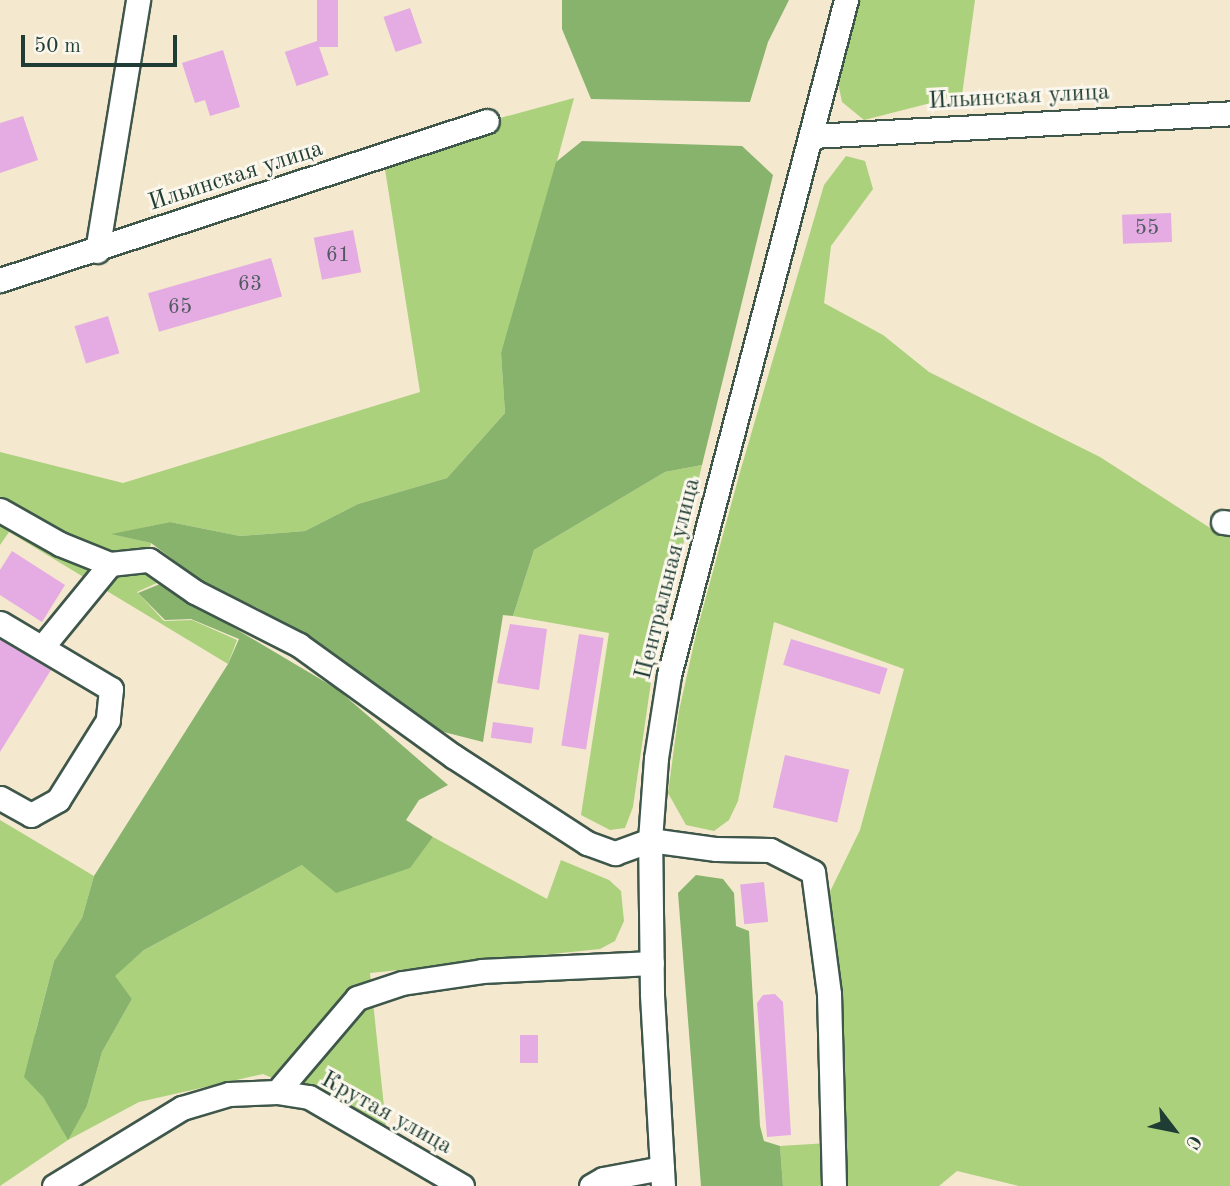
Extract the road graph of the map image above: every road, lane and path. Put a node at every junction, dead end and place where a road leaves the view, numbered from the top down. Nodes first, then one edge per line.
1 (138, 0) edge
2 (846, 0) edge
3 (1230, 113) edge
4 (487, 121) dead end
5 (812, 136) junction
6 (97, 250) junction
7 (0, 280) edge
8 (0, 510) edge
9 (110, 564) junction
10 (0, 624) edge
11 (43, 646) junction
12 (0, 798) edge
13 (650, 840) junction
14 (652, 963) junction
15 (277, 1092) junction
16 (662, 1177) edge
17 (54, 1186) edge
18 (462, 1186) edge
19 (591, 1186) edge
20 (834, 1186) edge

1 - 6 street
2 - 5 street, Центральная улица
3 - 5 street, Ильинская улица
4 - 6 street, Ильинская улица
5 - 13 street, Центральная улица
6 - 7 street, Ильинская улица
8 - 9 street
9 - 11 street
9 - 13 street
10 - 11 street
11 - 12 street
13 - 14 street, Центральная улица
13 - 20 street
14 - 15 street
14 - 16 street, Центральная улица
15 - 17 street, Крутая улица
15 - 18 street, Крутая улица
16 - 19 street

